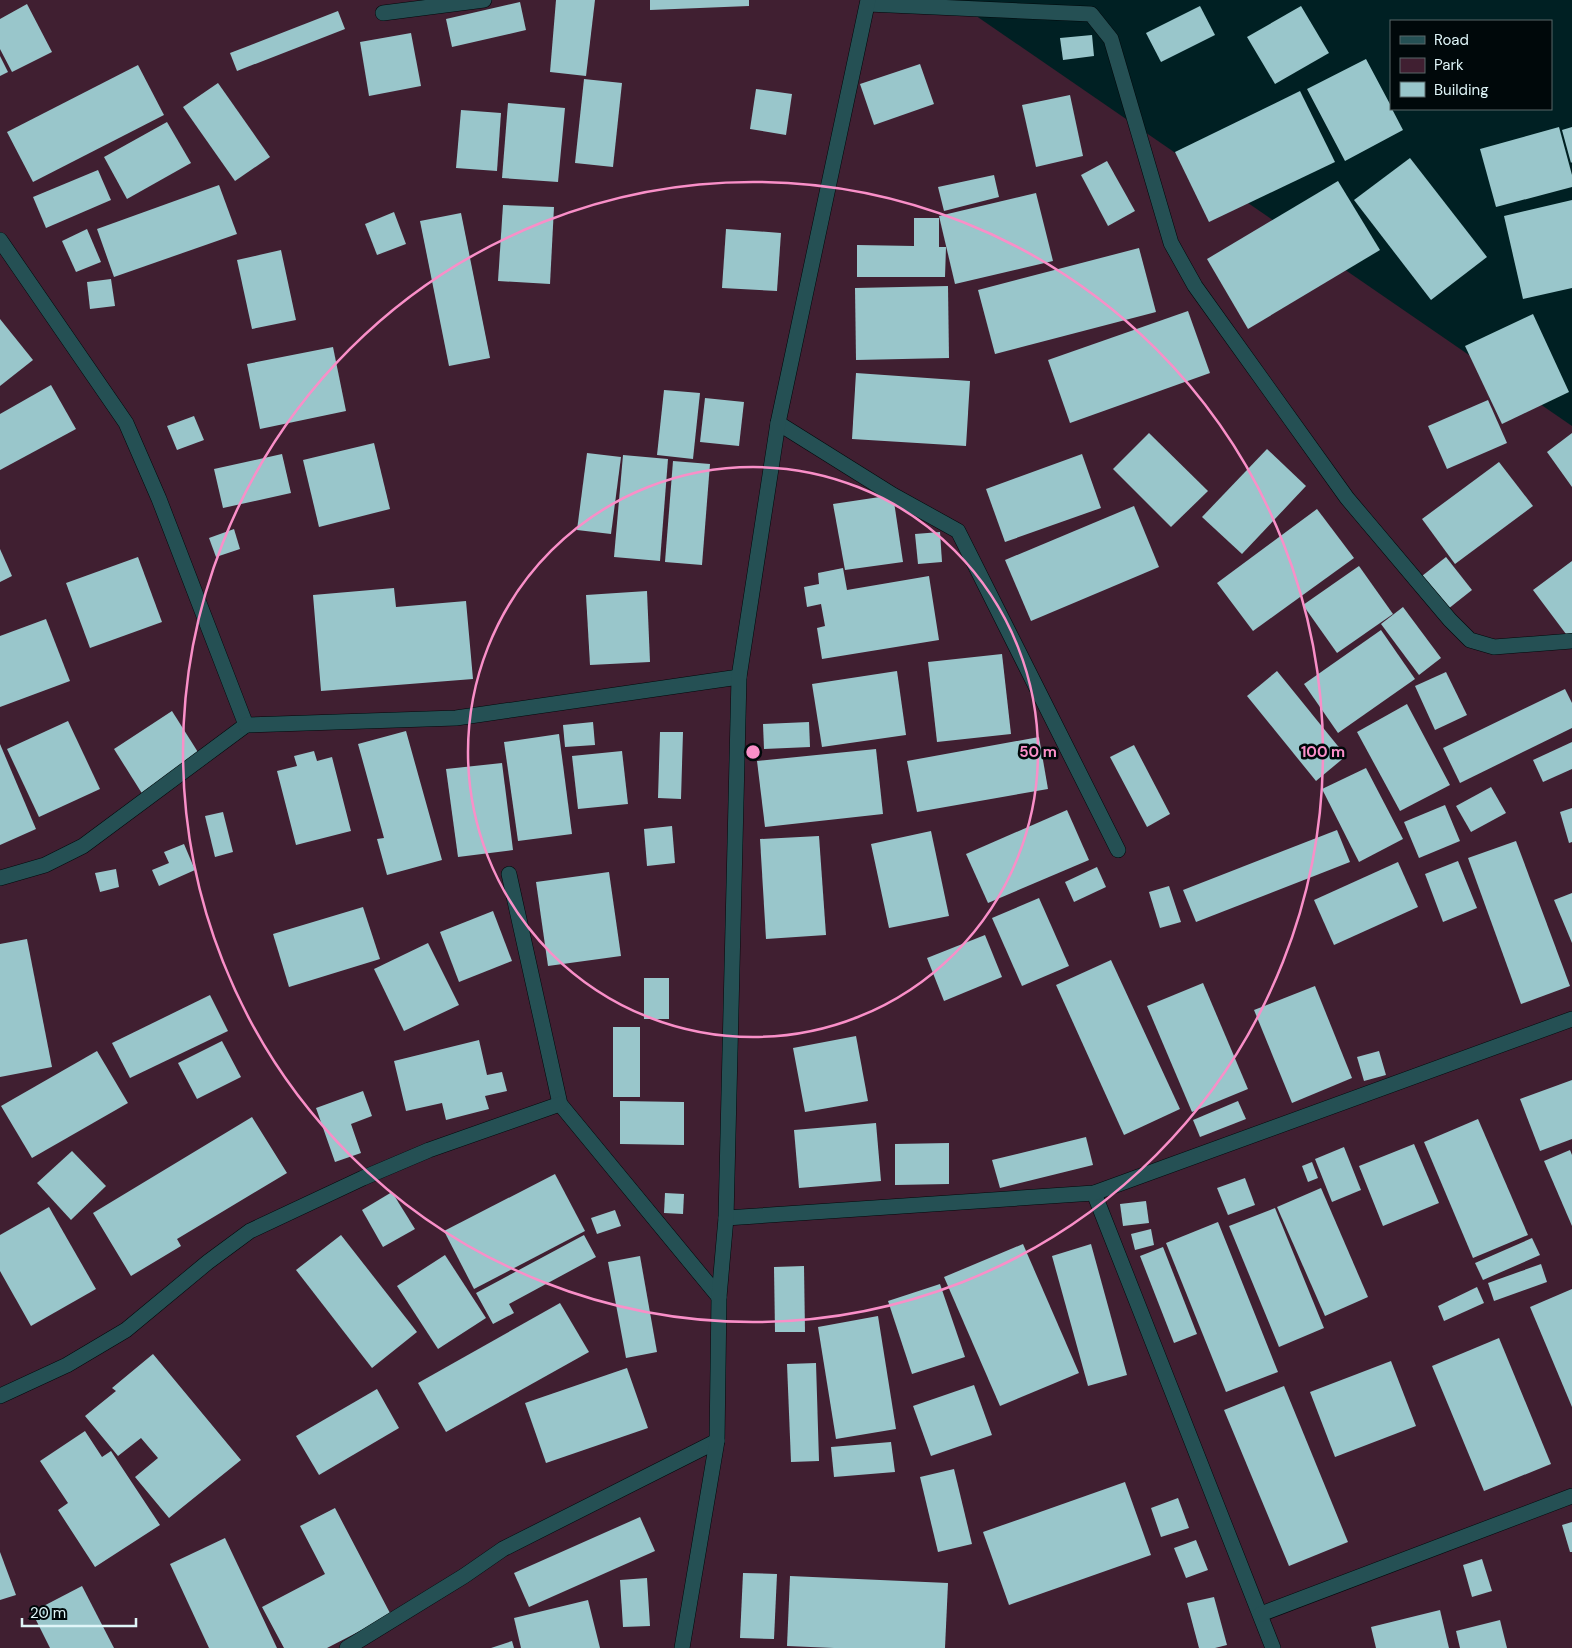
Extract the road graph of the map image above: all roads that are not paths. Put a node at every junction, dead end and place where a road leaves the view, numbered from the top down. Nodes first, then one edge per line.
1 (484, 0) edge
2 (868, 2) edge
3 (383, 13) dead end
4 (0, 240) edge
5 (778, 423) junction
6 (1572, 641) edge
7 (739, 677) junction
8 (246, 725) junction
9 (1118, 850) dead end
10 (509, 874) dead end
11 (0, 878) edge
12 (1572, 1019) edge
13 (560, 1104) junction
14 (1094, 1193) junction
15 (726, 1218) junction
16 (719, 1298) junction
17 (0, 1396) edge
18 (717, 1441) junction
19 (1572, 1496) edge
20 (1261, 1614) junction
21 (347, 1648) edge
22 (682, 1648) edge
23 (1273, 1648) edge

1 - 3 street
2 - 5 street
2 - 6 street
4 - 8 street
5 - 7 street
5 - 9 street
7 - 8 street
7 - 15 street
8 - 11 street
10 - 13 street
12 - 14 street
13 - 16 street
13 - 17 street
14 - 15 street
14 - 20 street
15 - 16 street
16 - 18 street
18 - 21 street
18 - 22 street
19 - 20 street
20 - 23 street

